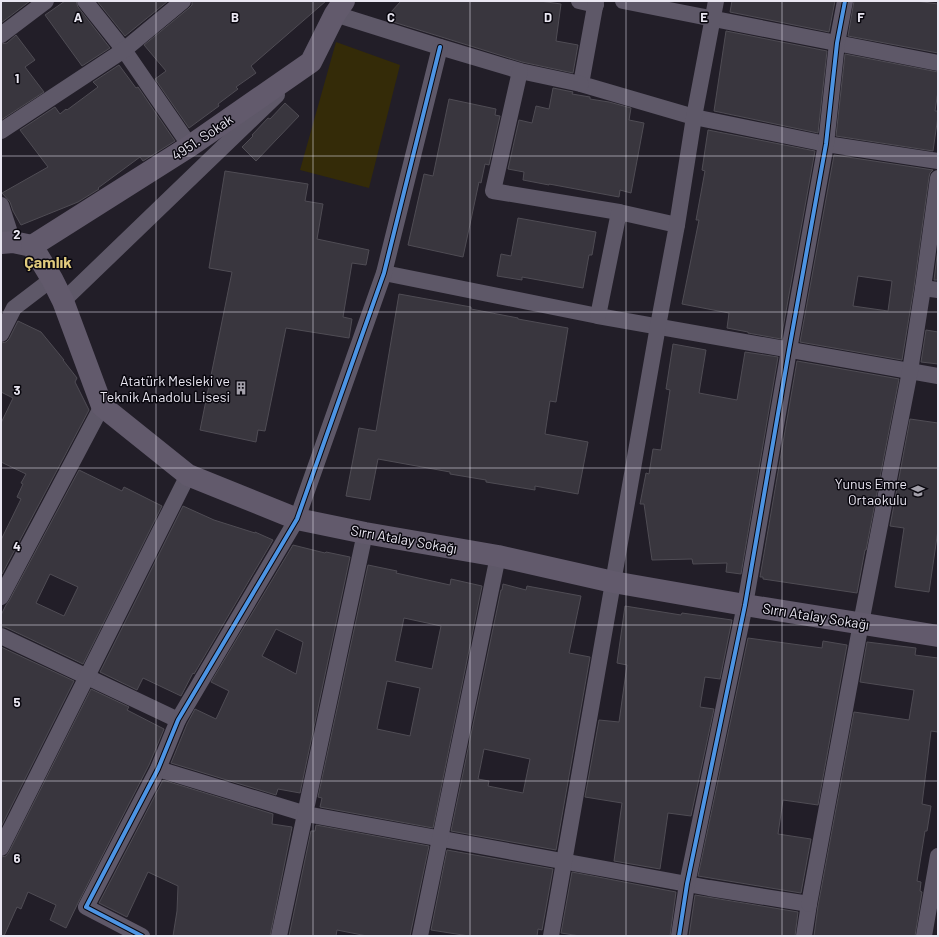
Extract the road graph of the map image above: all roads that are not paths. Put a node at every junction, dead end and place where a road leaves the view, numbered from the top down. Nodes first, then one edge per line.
1 (46, 1) edge
2 (84, 1) edge
3 (183, 1) edge
4 (579, 1) edge
5 (623, 1) edge
6 (716, 1) edge
7 (845, 1) edge
8 (596, 3) edge
9 (340, 8) edge
10 (713, 19) junction
11 (1, 35) edge
12 (837, 43) junction
13 (440, 48) junction
14 (124, 50) junction
15 (312, 62) junction
16 (938, 63) edge
17 (520, 71) junction
18 (581, 84) junction
19 (694, 117) junction
20 (1, 131) edge
21 (826, 144) junction
22 (190, 146) junction
23 (938, 161) edge
24 (938, 178) edge
25 (1, 205) edge
26 (618, 212) junction
27 (677, 225) junction
28 (15, 244) edge
29 (384, 273) junction
30 (52, 279) junction
31 (931, 289) edge
32 (63, 301) junction
33 (598, 316) junction
34 (658, 326) junction
35 (1, 334) edge
36 (789, 350) junction
37 (910, 371) junction
38 (938, 376) edge
39 (102, 406) junction
40 (188, 475) junction
41 (297, 519) junction
42 (365, 533) junction
43 (498, 556) junction
44 (613, 582) junction
45 (1, 597) edge
46 (745, 605) junction
47 (861, 623) junction
48 (1, 636) edge
49 (938, 636) edge
50 (86, 676) junction
51 (178, 720) junction
52 (158, 769) junction
53 (306, 814) junction
54 (439, 839) junction
55 (1, 848) edge
56 (938, 856) edge
57 (564, 861) junction
58 (687, 884) junction
59 (809, 904) junction
60 (142, 936) edge
61 (279, 936) edge
62 (420, 936) edge
63 (551, 936) edge
64 (679, 936) edge
65 (804, 936) edge
66 (924, 936) edge

1 - 11 street
2 - 14 street
3 - 14 street
4 - 8 street
5 - 10 street
6 - 10 street
7 - 12 street
8 - 18 street
9 - 13 street
9 - 15 main road, 4951. Sokak
10 - 12 street
10 - 19 street
12 - 16 street
12 - 21 street
13 - 17 street
13 - 29 street
14 - 20 street
14 - 22 street
15 - 22 main road, 4951. Sokak
15 - 32 street
17 - 18 street
17 - 26 street
18 - 19 street
19 - 21 street
19 - 27 street
21 - 23 street
21 - 36 street
22 - 28 main road, 4951. Sokak
24 - 31 street
25 - 28 street
26 - 27 street
26 - 33 street
27 - 34 street
28 - 30 main road
29 - 33 street
29 - 41 street
30 - 32 main road
30 - 35 street
31 - 37 street
32 - 39 main road
33 - 34 street
34 - 36 street
34 - 44 street
36 - 37 street
36 - 46 street
37 - 38 street
37 - 47 street
39 - 40 main road, Sırrı Atalay Sokağı
39 - 45 street
40 - 41 main road, Sırrı Atalay Sokağı
40 - 50 street
41 - 42 main road, Sırrı Atalay Sokağı
41 - 51 street
42 - 43 main road, Sırrı Atalay Sokağı
42 - 53 street
43 - 44 main road, Sırrı Atalay Sokağı
43 - 54 street
44 - 46 main road, Sırrı Atalay Sokağı
44 - 57 street
46 - 47 main road, Sırrı Atalay Sokağı
46 - 58 street
47 - 49 main road, Sırrı Atalay Sokağı
47 - 59 street
48 - 50 street
50 - 51 street
50 - 55 street
51 - 52 street
52 - 53 street
52 - 60 street
53 - 54 street
53 - 61 street
54 - 57 street
54 - 62 street
56 - 66 street
57 - 58 street
57 - 63 street
58 - 59 street
58 - 64 street
59 - 65 street

